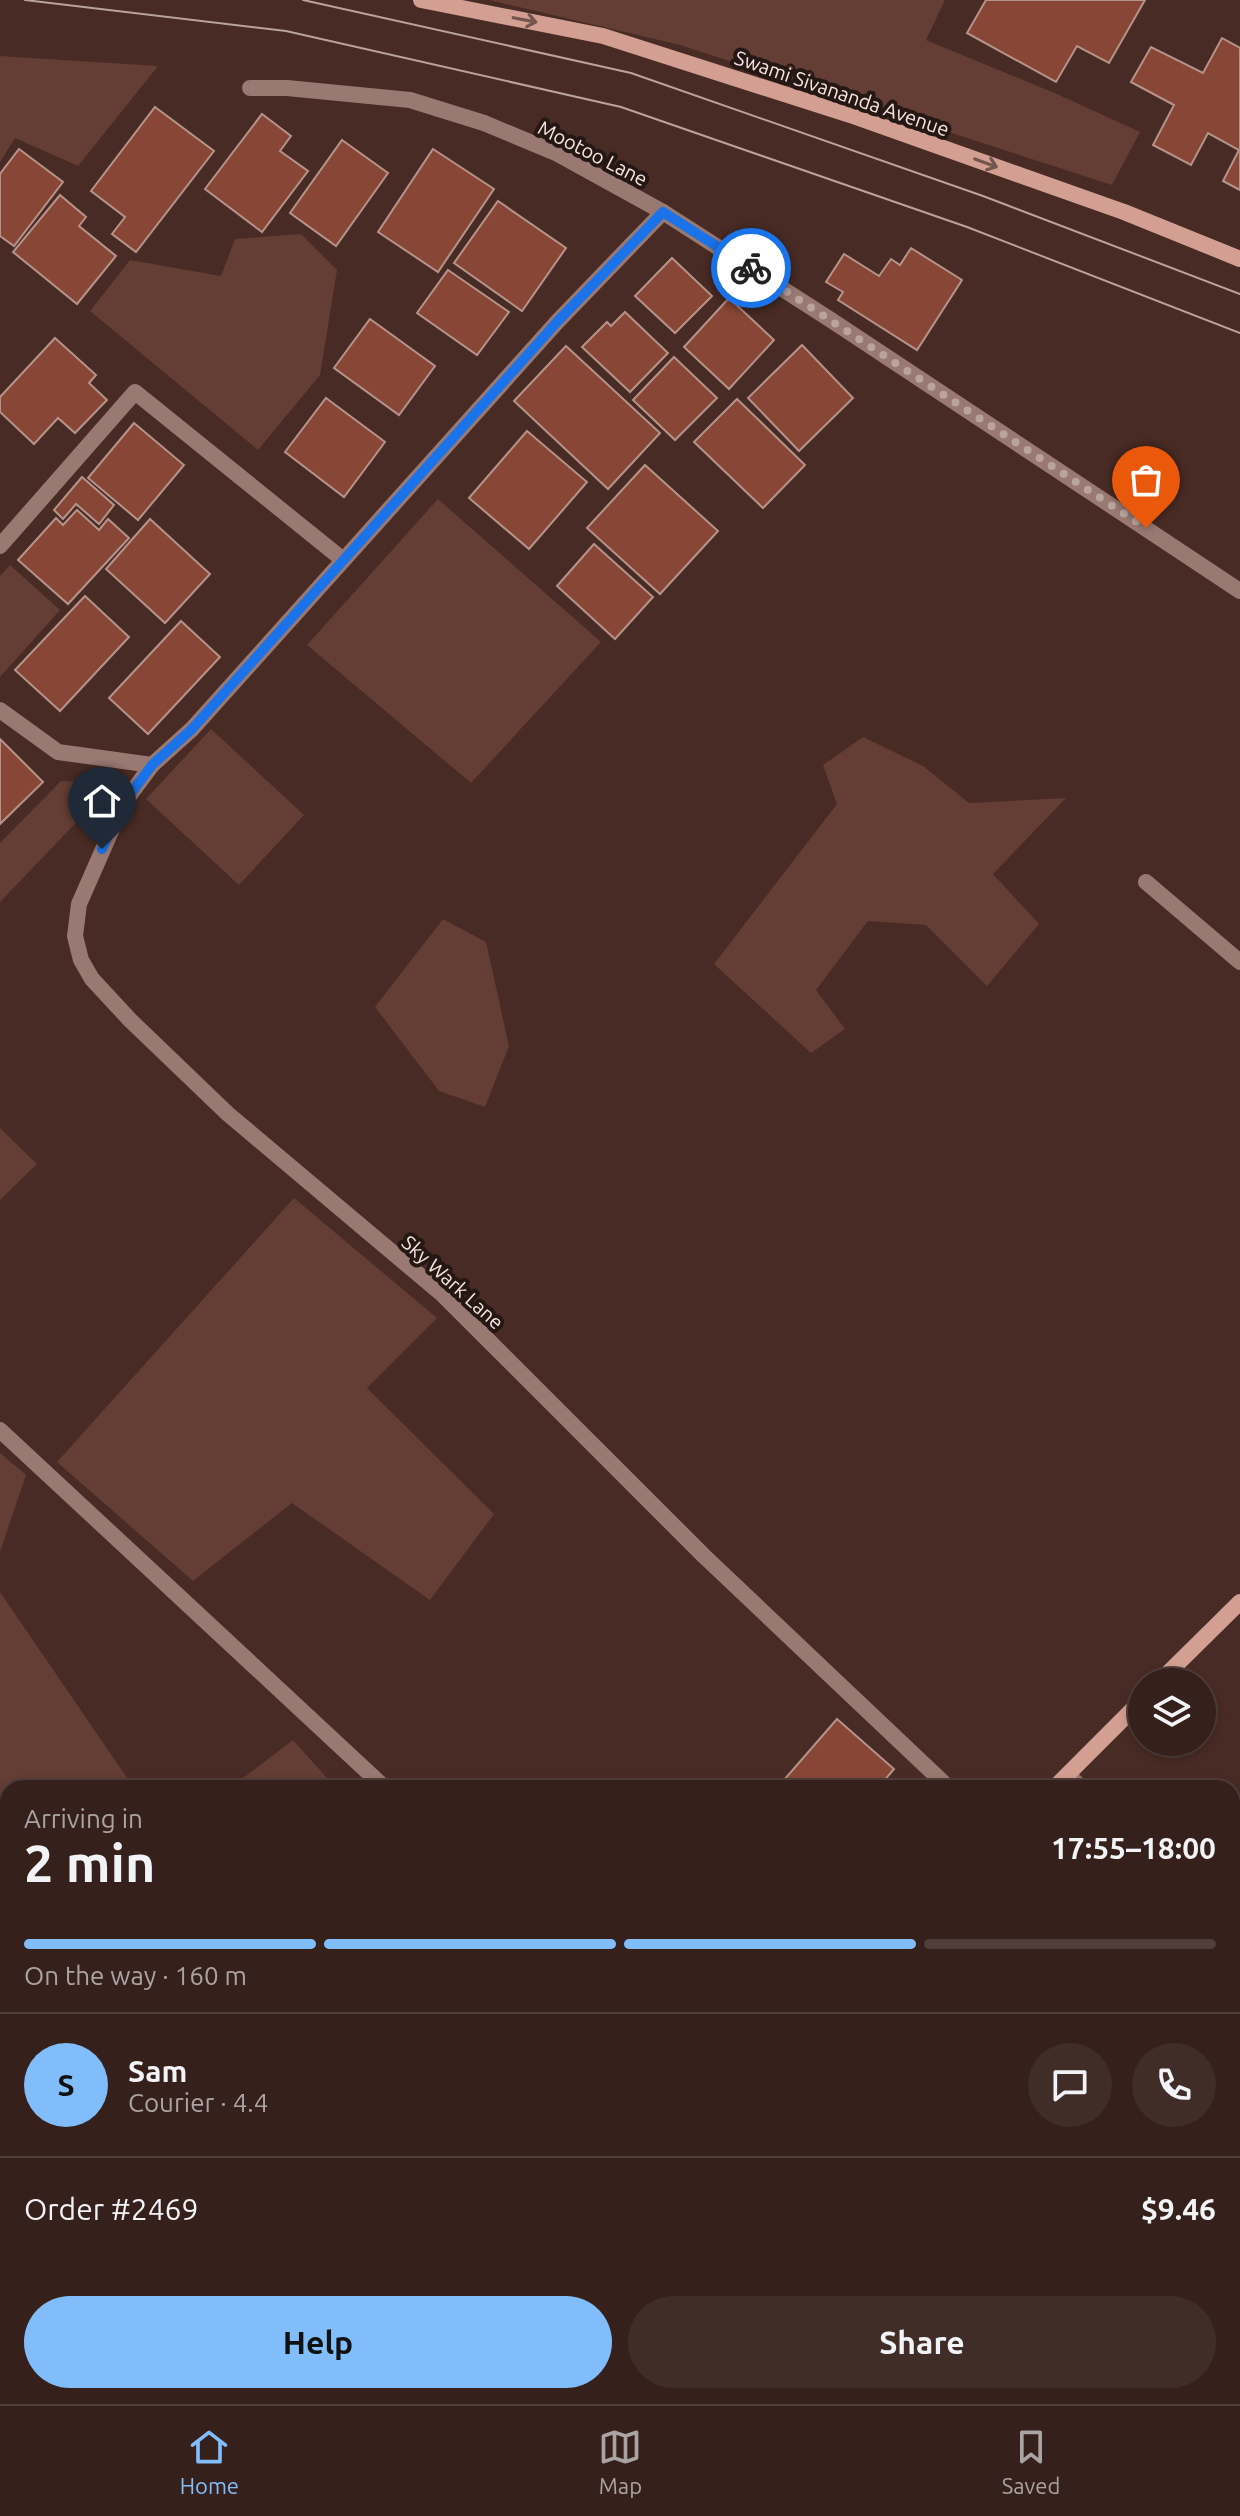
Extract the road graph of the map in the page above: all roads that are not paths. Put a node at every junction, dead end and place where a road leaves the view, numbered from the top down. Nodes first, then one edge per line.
1 (421, 0) edge
2 (250, 88) dead end
3 (663, 212) junction
4 (1240, 259) edge
5 (0, 546) edge
6 (342, 559) junction
7 (1240, 591) edge
8 (0, 710) edge
9 (152, 765) junction
10 (1146, 882) dead end
11 (1240, 962) edge
12 (0, 1430) edge
13 (1240, 1602) edge
14 (1173, 1668) edge
15 (1128, 1714) edge
16 (1068, 1774) junction
17 (376, 1780) edge
18 (941, 1780) edge
19 (1062, 1780) edge
20 (1074, 1780) edge

1 -> 4 street, Swami Sivananda Avenue
2 - 3 street, Mootoo Lane
3 - 6 street, Sky Wark Lane
3 - 7 street, Mootoo Lane
5 - 6 street
6 - 9 street, Sky Wark Lane
8 - 9 street
9 - 18 street, Sky Wark Lane
10 - 11 street
12 - 17 street
13 - 14 street
15 - 16 street
16 - 19 street
16 - 20 street

